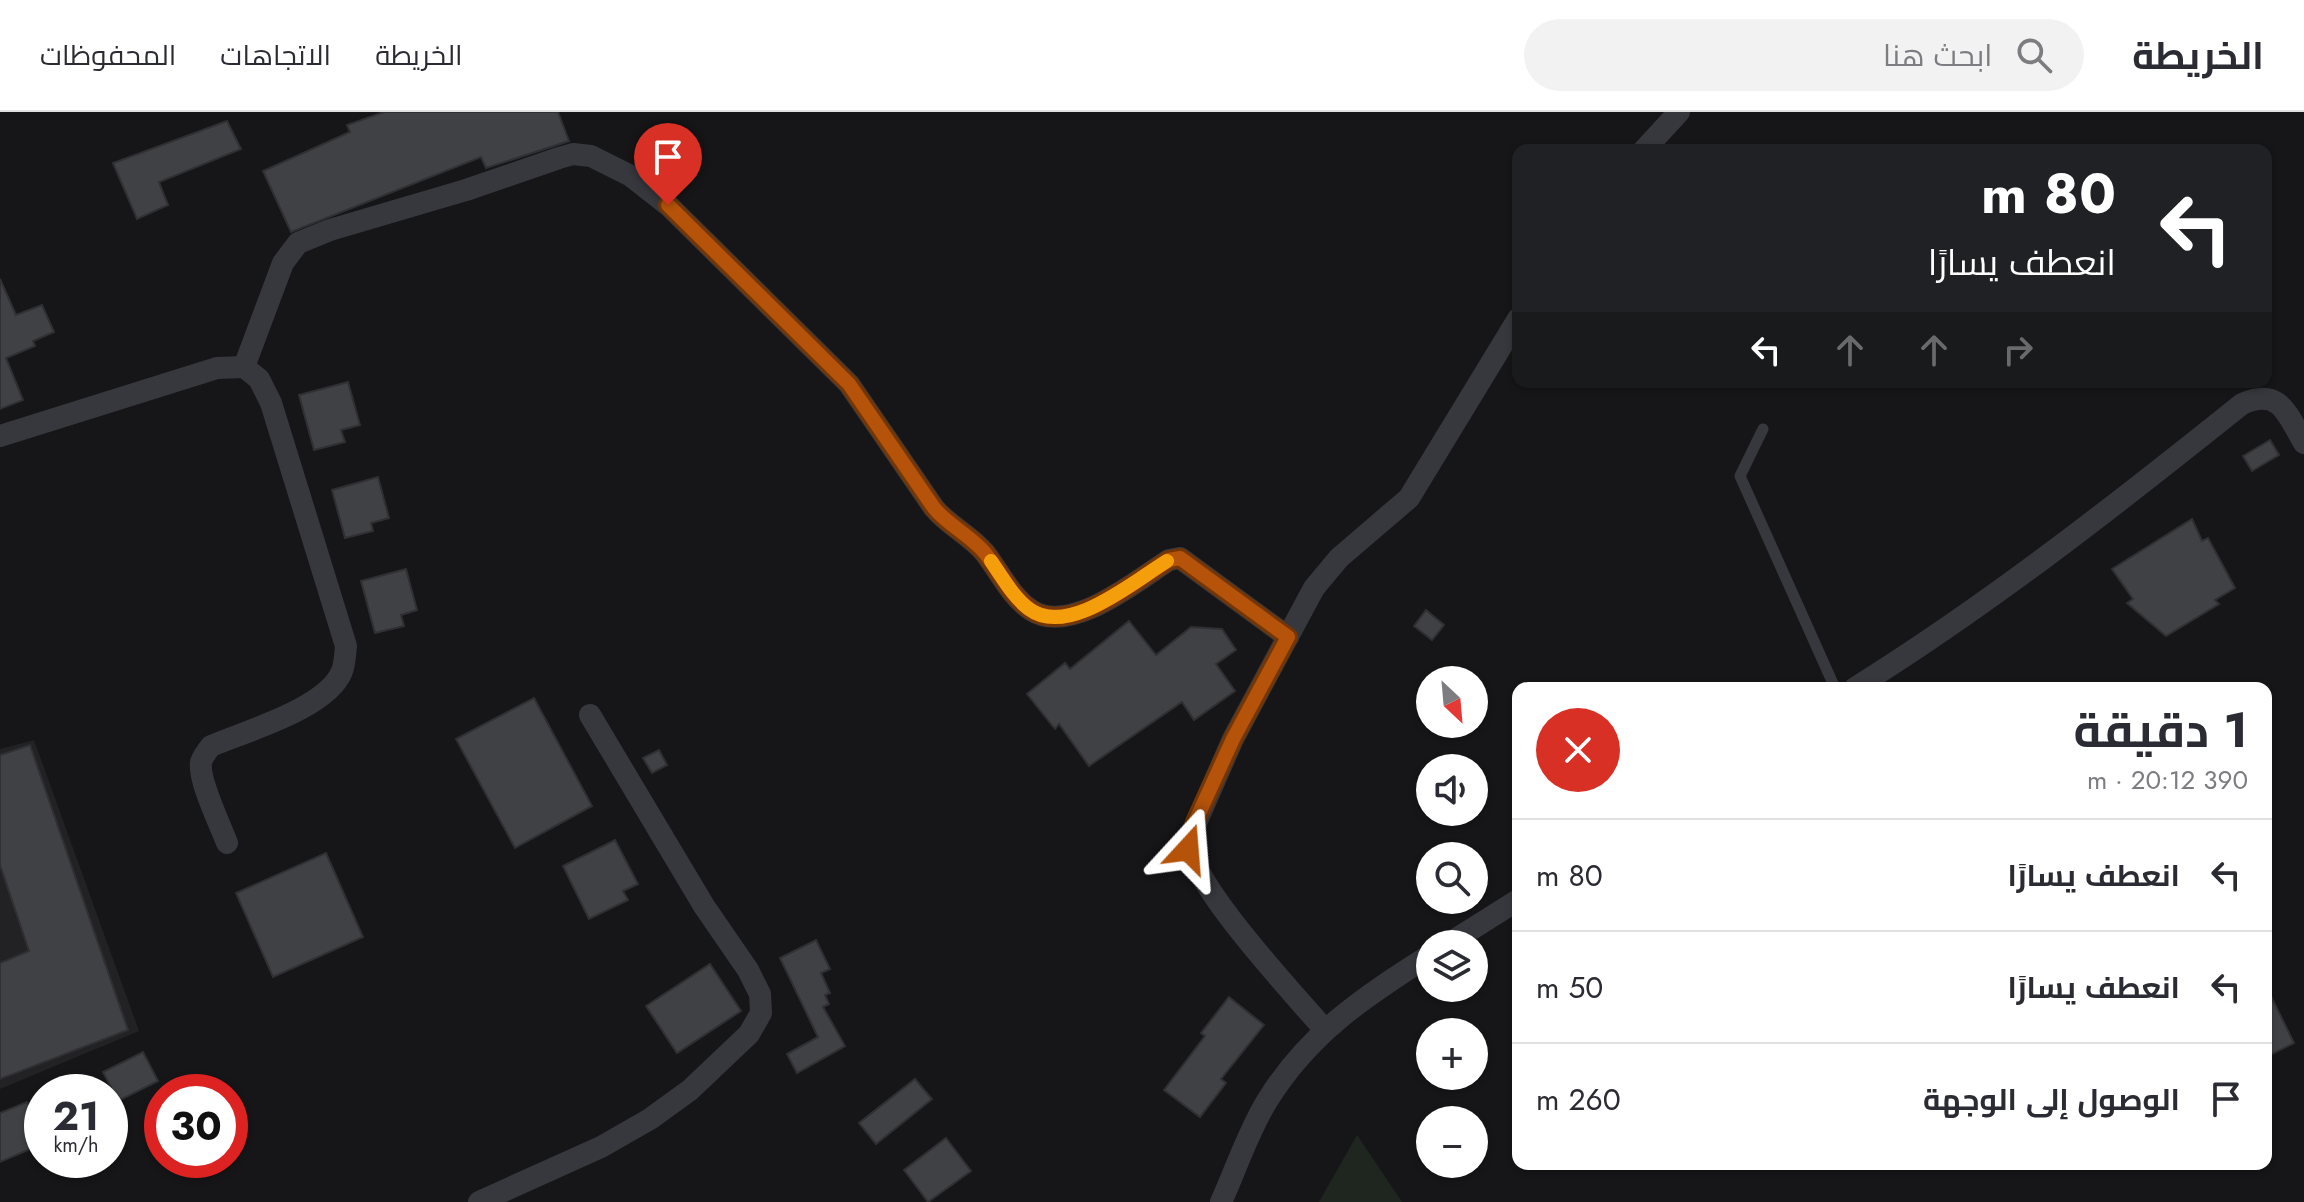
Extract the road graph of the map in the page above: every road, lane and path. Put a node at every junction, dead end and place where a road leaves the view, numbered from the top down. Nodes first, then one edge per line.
1 (1679, 112) edge
2 (1650, 144) edge
3 (1512, 329) edge
4 (244, 367) junction
5 (1763, 429) dead end
6 (0, 436) edge
7 (2304, 443) edge
8 (1288, 637) junction
9 (1832, 682) edge
10 (1865, 682) edge
11 (590, 715) dead end
12 (227, 843) dead end
13 (1512, 904) edge
14 (1470, 930) edge
15 (1416, 964) edge
16 (1324, 1029) junction
17 (479, 1202) edge
18 (1221, 1202) edge

1 - 2 street
3 - 8 street
4 - 6 street
4 - 8 street
4 - 12 street
5 - 9 lane
7 - 10 street
8 - 16 street
11 - 17 street
13 - 14 street
15 - 16 street
16 - 18 street

